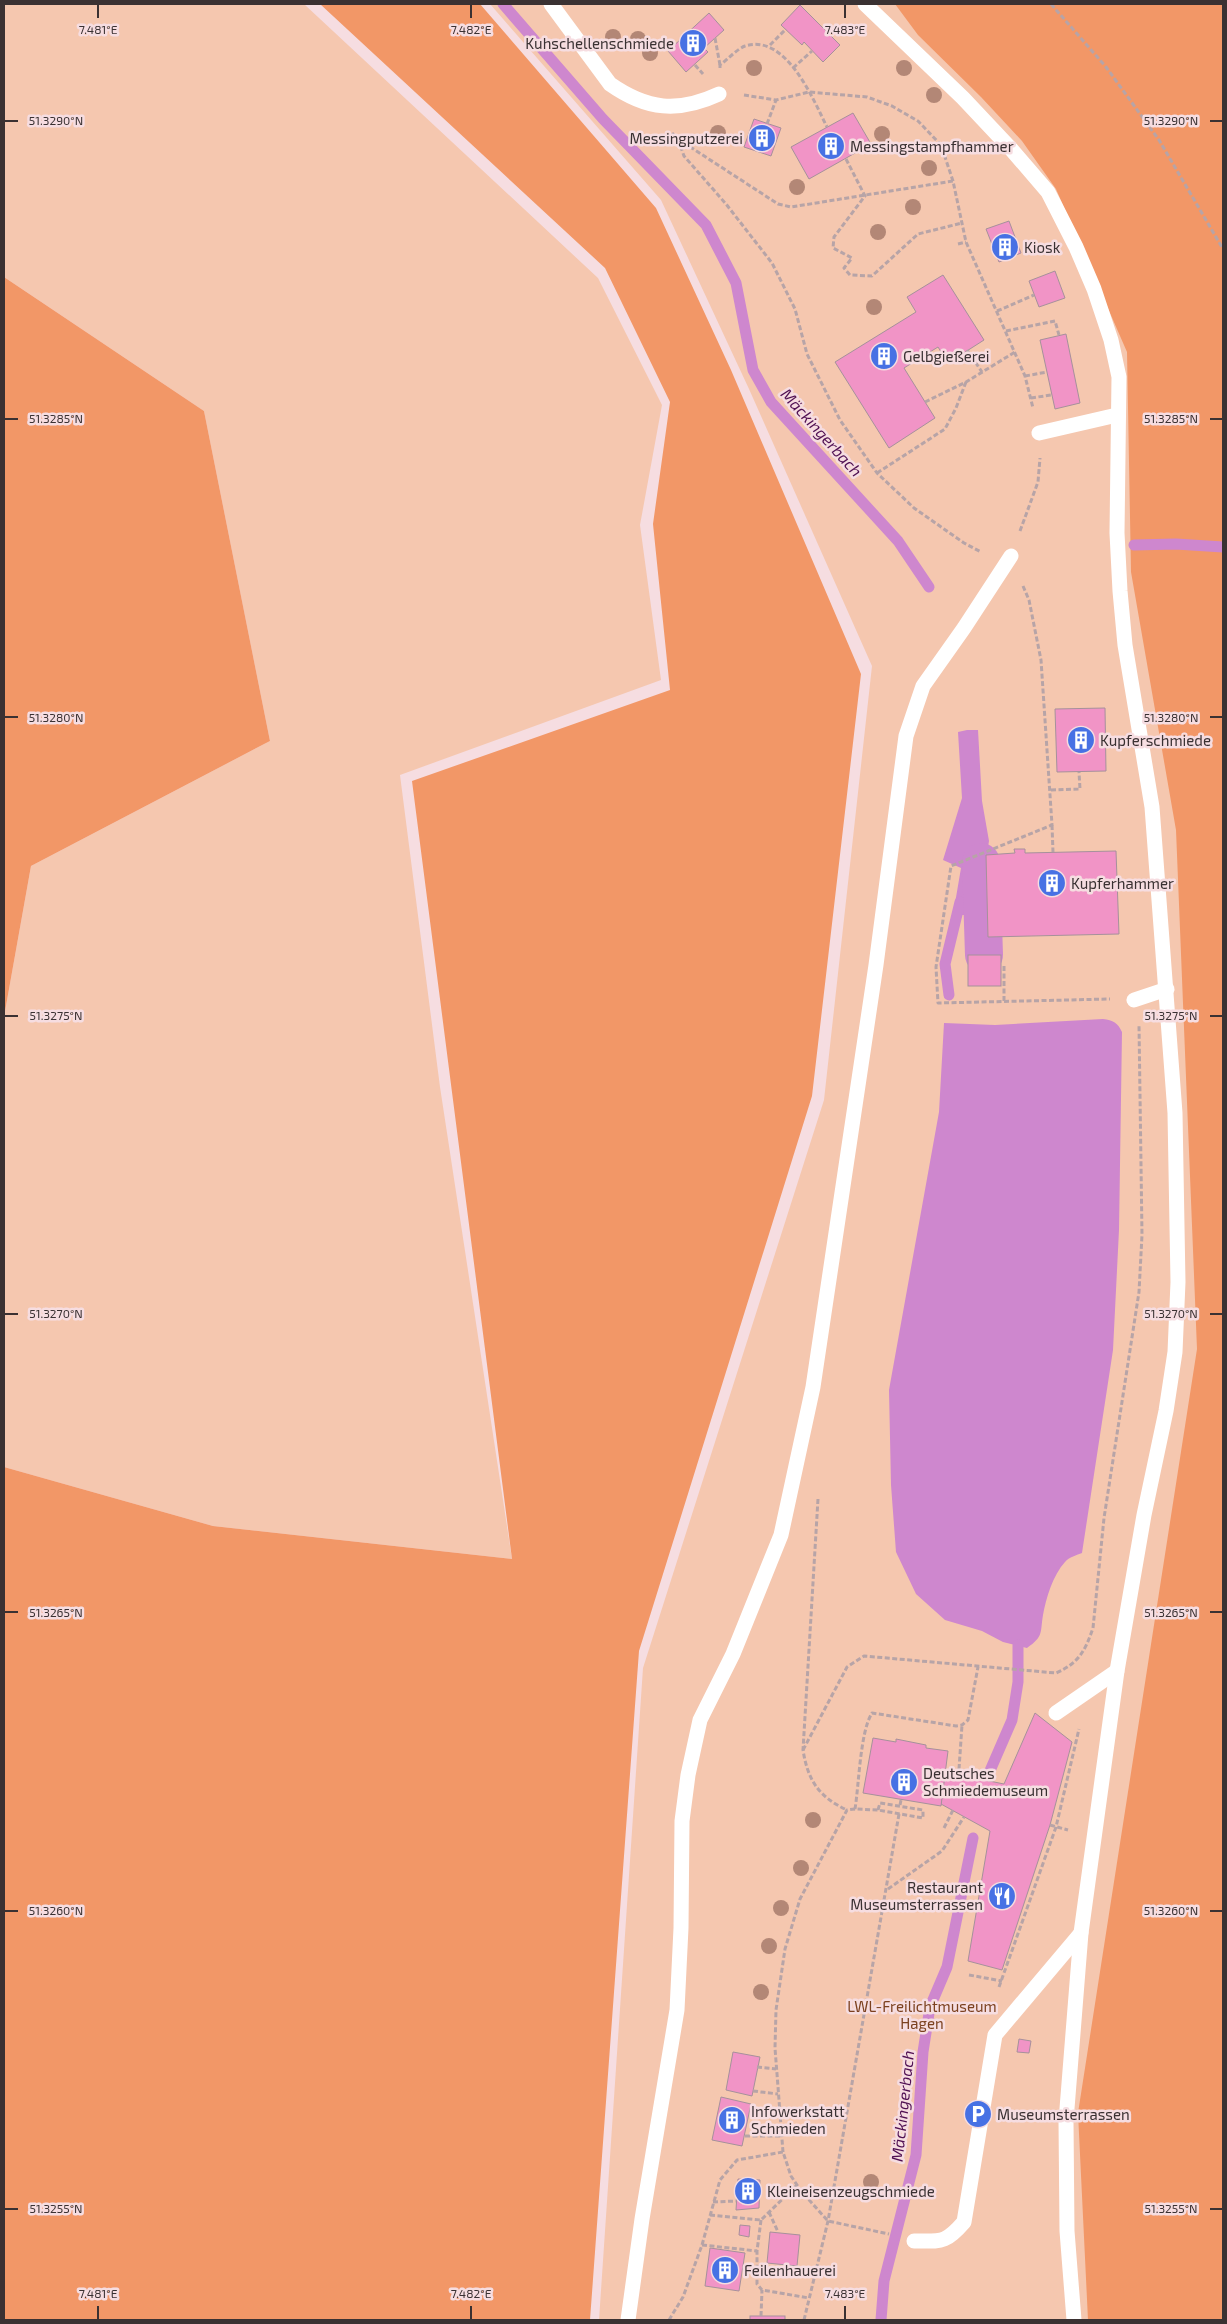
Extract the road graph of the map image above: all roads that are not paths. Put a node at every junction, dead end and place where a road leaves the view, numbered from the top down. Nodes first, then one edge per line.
1 (551, 4) edge
2 (865, 4) edge
3 (718, 94) road end
4 (1117, 415) junction
5 (1038, 433) road end
6 (1011, 556) road end
7 (1167, 989) junction
8 (1134, 1000) road end
9 (1117, 1671) junction
10 (1056, 1713) dead end
11 (1081, 1933) junction
12 (914, 2241) dead end
13 (628, 2320) edge
14 (1074, 2320) edge

1 - 3 lane
2 - 4 lane
4 - 5 lane
4 - 7 lane
6 - 13 lane
7 - 8 lane
7 - 9 lane
9 - 10 lane
9 - 11 lane
11 - 12 lane
11 - 14 lane

